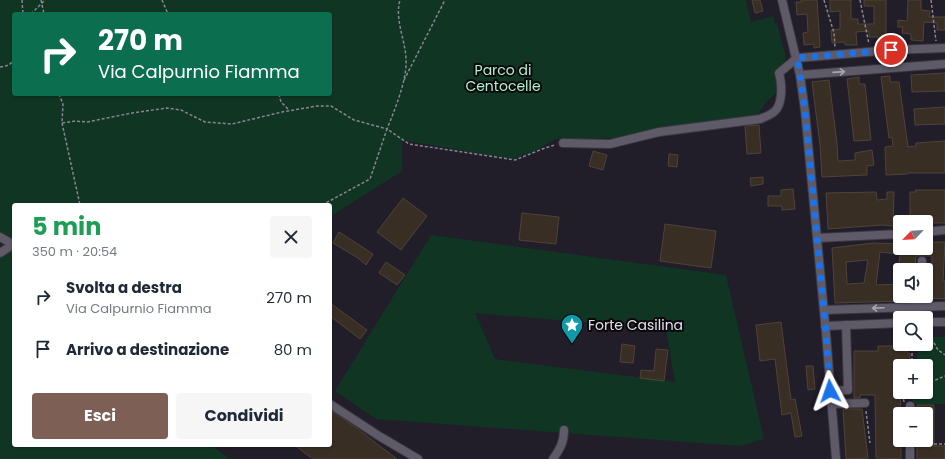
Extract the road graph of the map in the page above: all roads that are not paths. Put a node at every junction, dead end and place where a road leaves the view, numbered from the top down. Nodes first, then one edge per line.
1 (782, 0) edge
2 (945, 48) edge
3 (797, 58) junction
4 (945, 64) edge
5 (800, 74) junction
6 (563, 143) road end
7 (945, 230) edge
8 (933, 231) edge
9 (893, 234) edge
10 (0, 237) edge
11 (817, 238) junction
12 (12, 244) edge
13 (12, 246) edge
14 (0, 253) edge
15 (920, 306) joint
16 (945, 306) edge
17 (846, 309) junction
18 (824, 310) junction
19 (933, 322) edge
20 (945, 322) edge
21 (893, 323) edge
22 (847, 324) junction
23 (825, 326) junction
24 (830, 391) junction
25 (865, 402) road end
26 (832, 404) junction
27 (332, 405) edge
28 (564, 430) dead end
29 (910, 447) edge
30 (418, 459) edge
31 (553, 459) edge
32 (836, 459) edge
33 (910, 459) edge

1 - 3 street
2 - 3 street
3 - 5 street
3 - 6 street
5 -> 4 street
5 - 11 street
7 - 8 street
9 - 11 street
10 - 12 street
11 - 18 street
13 - 14 street
15 - 16 street
15 -> 17 street
17 - 18 street
17 - 22 street
18 - 23 street
19 - 20 street
21 - 22 street
22 - 23 street
22 - 24 street
23 - 24 street
24 - 26 street
25 - 26 street
26 - 32 street
27 - 30 street
28 - 31 street
29 - 33 street

